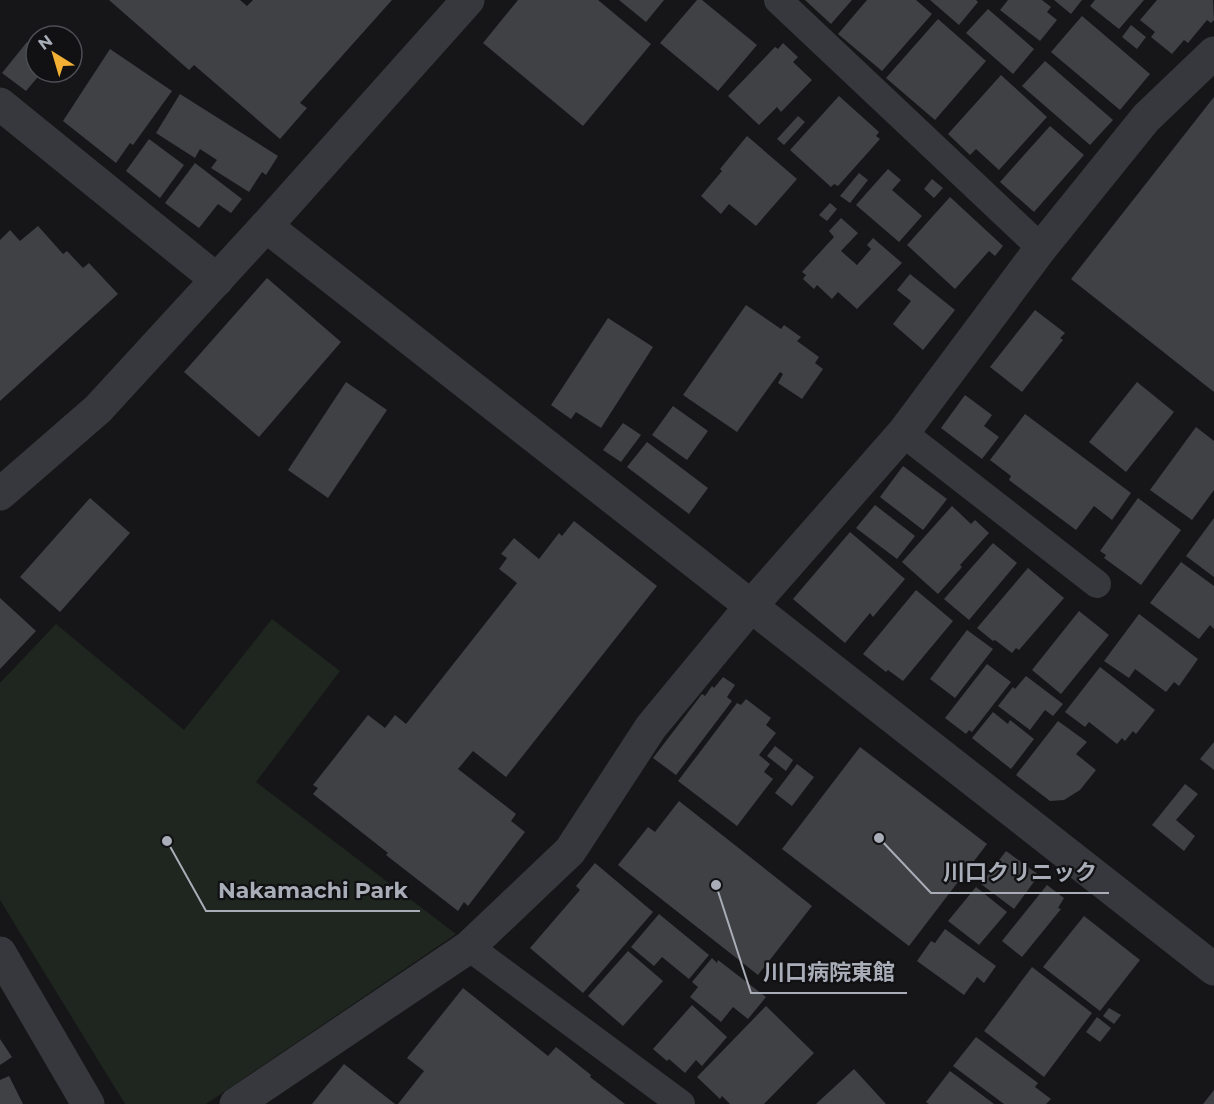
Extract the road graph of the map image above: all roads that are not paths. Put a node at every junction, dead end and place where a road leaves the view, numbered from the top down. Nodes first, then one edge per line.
1 (468, 0) edge
2 (778, 0) edge
3 (1214, 53) edge
4 (0, 104) edge
5 (266, 226) junction
6 (1041, 248) junction
7 (217, 280) junction
8 (903, 434) junction
9 (0, 494) edge
10 (1097, 584) dead end
11 (751, 606) junction
12 (469, 947) junction
13 (0, 953) edge
14 (1214, 969) edge
15 (88, 1104) edge
16 (236, 1104) edge
17 (681, 1104) edge

1 - 5 street
2 - 6 lane
3 - 6 street
4 - 7 street
5 - 7 street
5 - 11 street
6 - 8 street
7 - 9 street
8 - 10 lane
8 - 11 street
11 - 12 street
11 - 14 street
12 - 16 street
12 - 17 lane
13 - 15 street

